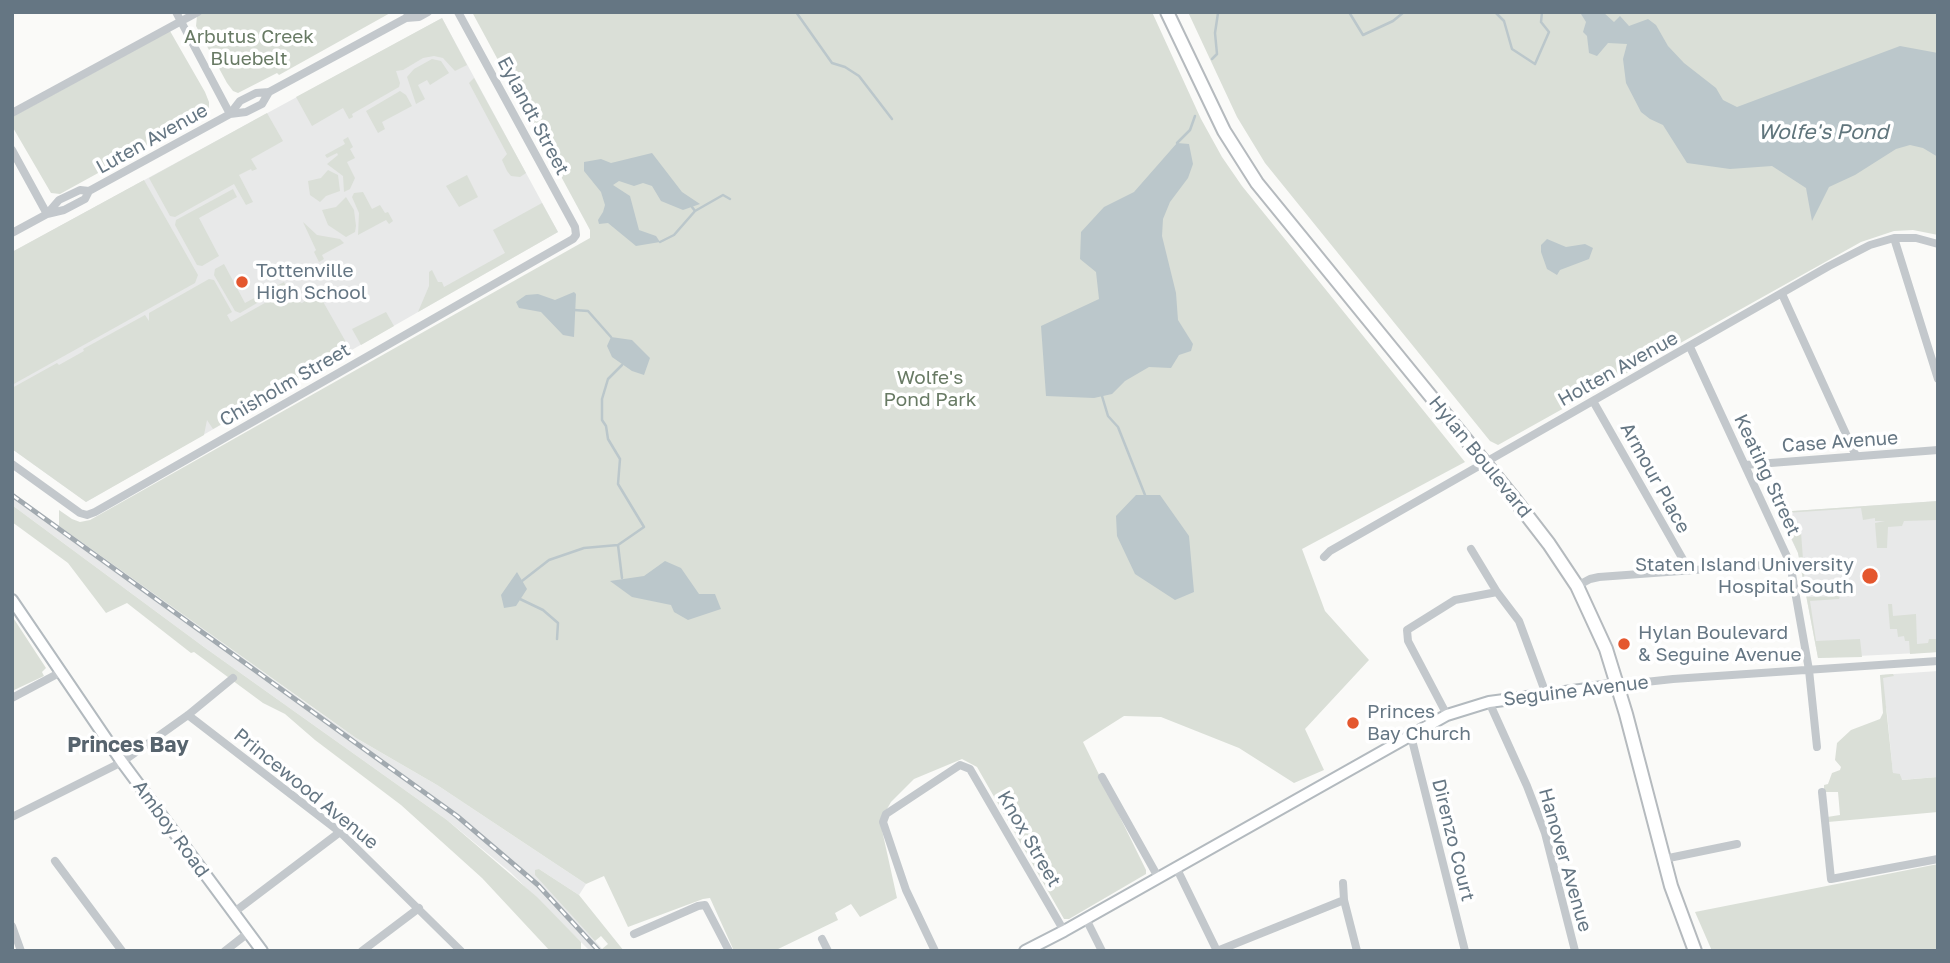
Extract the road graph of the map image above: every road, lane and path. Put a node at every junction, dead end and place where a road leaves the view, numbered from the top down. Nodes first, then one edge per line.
1 (176, 12) edge
2 (198, 12) edge
3 (428, 12) edge
4 (458, 12) edge
5 (1167, 12) edge
6 (408, 15) edge
7 (181, 22) junction
8 (12, 113) edge
9 (230, 114) junction
10 (12, 150) edge
11 (47, 214) junction
12 (12, 233) edge
13 (576, 235) joint
14 (1894, 238) junction
15 (1938, 244) edge
16 (1782, 294) junction
17 (1690, 346) junction
18 (1938, 379) edge
19 (1593, 401) junction
20 (1938, 450) edge
21 (1856, 456) junction
22 (1485, 463) junction
23 (12, 464) edge
24 (1745, 465) junction
25 (1471, 549) dead end
26 (1324, 557) dead end
27 (1790, 563) junction
28 (1689, 570) junction
29 (1577, 586) junction
30 (1497, 592) junction
31 (12, 600) edge
32 (1938, 661) edge
33 (1809, 670) junction
34 (61, 672) junction
35 (233, 678) dead end
36 (1618, 685) junction
37 (1546, 694) junction
38 (12, 698) edge
39 (1489, 702) junction
40 (188, 715) junction
41 (1447, 715) junction
42 (1411, 736) junction
43 (1817, 747) dead end
44 (122, 762) junction
45 (1102, 777) dead end
46 (1822, 792) dead end
47 (12, 817) edge
48 (340, 832) junction
49 (1737, 844) dead end
50 (1664, 859) junction
51 (1938, 859) edge
52 (55, 862) dead end
53 (1176, 867) junction
54 (1158, 877) junction
55 (1343, 883) dead end
56 (1344, 900) junction
57 (419, 908) junction
58 (233, 913) junction
59 (1086, 919) junction
60 (12, 926) edge
61 (1064, 931) junction
62 (248, 933) junction
63 (634, 934) dead end
64 (822, 939) dead end
65 (21, 951) edge
66 (122, 951) edge
67 (225, 951) edge
68 (262, 951) edge
69 (362, 951) edge
70 (461, 951) edge
71 (729, 951) edge
72 (828, 951) edge
73 (935, 951) edge
74 (1025, 951) edge
75 (1102, 951) edge
76 (1357, 951) edge
77 (1465, 951) edge
78 (1575, 951) edge
79 (1695, 951) edge

1 - 7 street
2 - 7 street
3 - 6 street, Luten Avenue
4 - 13 street, Eylandt Street
5 - 22 main road, Hylan Boulevard
6 - 9 street, Luten Avenue
7 - 8 street
7 - 9 street
9 - 11 street, Luten Avenue
10 - 11 street
11 - 12 street, Luten Avenue
13 - 23 street, Chisholm Street
14 - 15 street, Holten Avenue
14 - 16 street, Holten Avenue
14 - 18 street
16 - 17 street, Holten Avenue
16 - 21 street
17 - 19 street, Holten Avenue
17 - 24 street, Keating Street
19 - 22 street, Holten Avenue
19 - 28 street, Armour Place
20 - 21 street, Case Avenue
21 - 24 street, Case Avenue
22 - 26 street, Holten Avenue
22 - 29 main road, Hylan Boulevard
24 - 27 street, Keating Street
25 - 30 street
27 - 28 street
27 - 33 street, Keating Street
28 - 29 street
29 - 36 main road, Hylan Boulevard
30 - 37 street
30 - 41 street
31 - 34 street, Amboy Road
32 - 33 street, Seguine Avenue
33 - 36 street, Seguine Avenue
33 - 43 street, Keating Street
34 - 38 street
34 - 44 street, Amboy Road
35 - 40 street
36 - 37 street, Seguine Avenue
36 - 50 main road, Hylan Boulevard
37 - 39 street, Seguine Avenue
39 - 41 street, Seguine Avenue
39 - 78 street, Hanover Avenue
40 - 44 street
40 - 48 street, Princewood Avenue
41 - 42 street, Seguine Avenue
42 - 53 street, Seguine Avenue
42 - 77 street, Direnzo Court
44 - 47 street
44 - 58 street, Amboy Road
45 - 54 street
46 - 51 street
48 - 57 street, Princewood Avenue
48 - 58 street
49 - 50 street
50 - 79 main road, Hylan Boulevard
52 - 66 street
53 - 54 street, Seguine Avenue
53 - 56 street
54 - 59 street, Seguine Avenue
55 - 56 street
56 - 76 street
57 - 69 street
57 - 70 street, Princewood Avenue
58 - 62 street, Amboy Road
59 - 61 street, Seguine Avenue
59 - 75 street
60 - 65 street
61 - 73 street, Knox Street
61 - 74 street, Seguine Avenue
62 - 67 street
62 - 68 street, Amboy Road
63 - 71 street
64 - 72 street

